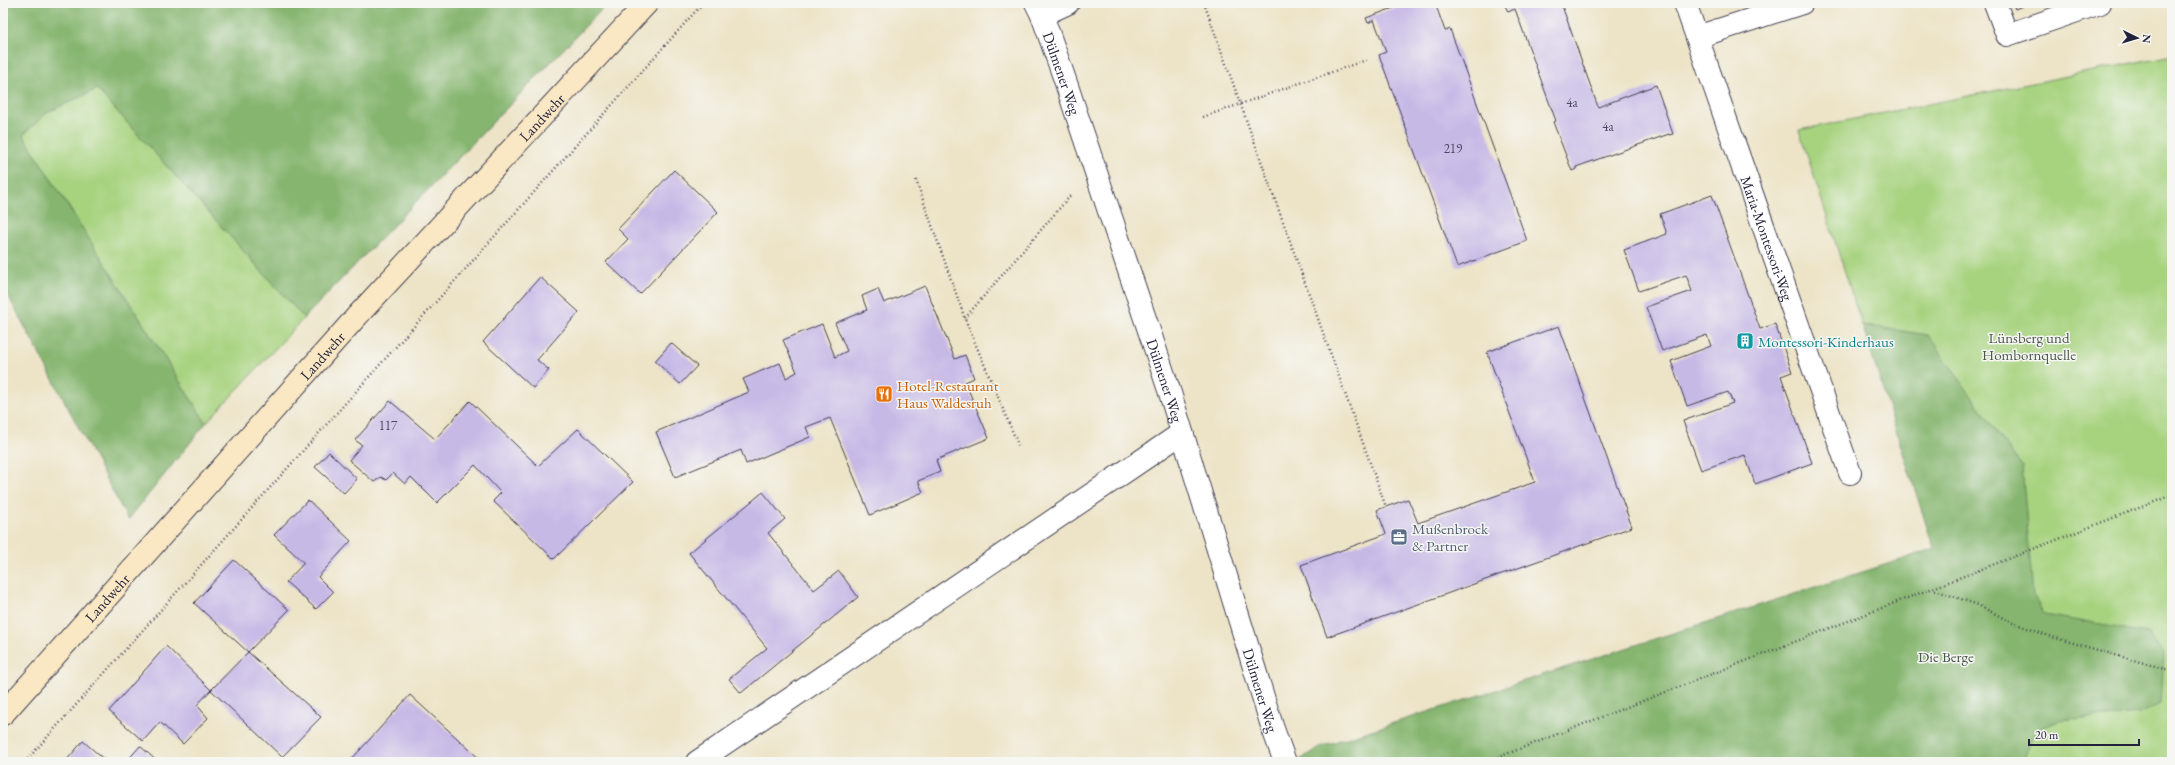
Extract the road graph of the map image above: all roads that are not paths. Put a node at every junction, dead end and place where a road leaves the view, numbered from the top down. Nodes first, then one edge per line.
1 (647, 3) edge
2 (1068, 3) edge
3 (1686, 3) edge
4 (1802, 3) edge
5 (1995, 3) edge
6 (2100, 3) edge
7 (1039, 9) edge
8 (1697, 37) junction
9 (1182, 433) junction
10 (1850, 473) dead end
11 (3, 714) edge
12 (697, 762) edge
13 (1285, 762) edge

1 - 11 main road, Landwehr
2 - 7 street
3 - 8 street, Maria-Montessori-Weg
4 - 8 street
5 - 6 street
7 - 9 street, Dülmener Weg
8 - 10 street, Maria-Montessori-Weg
9 - 12 street
9 - 13 street, Dülmener Weg

